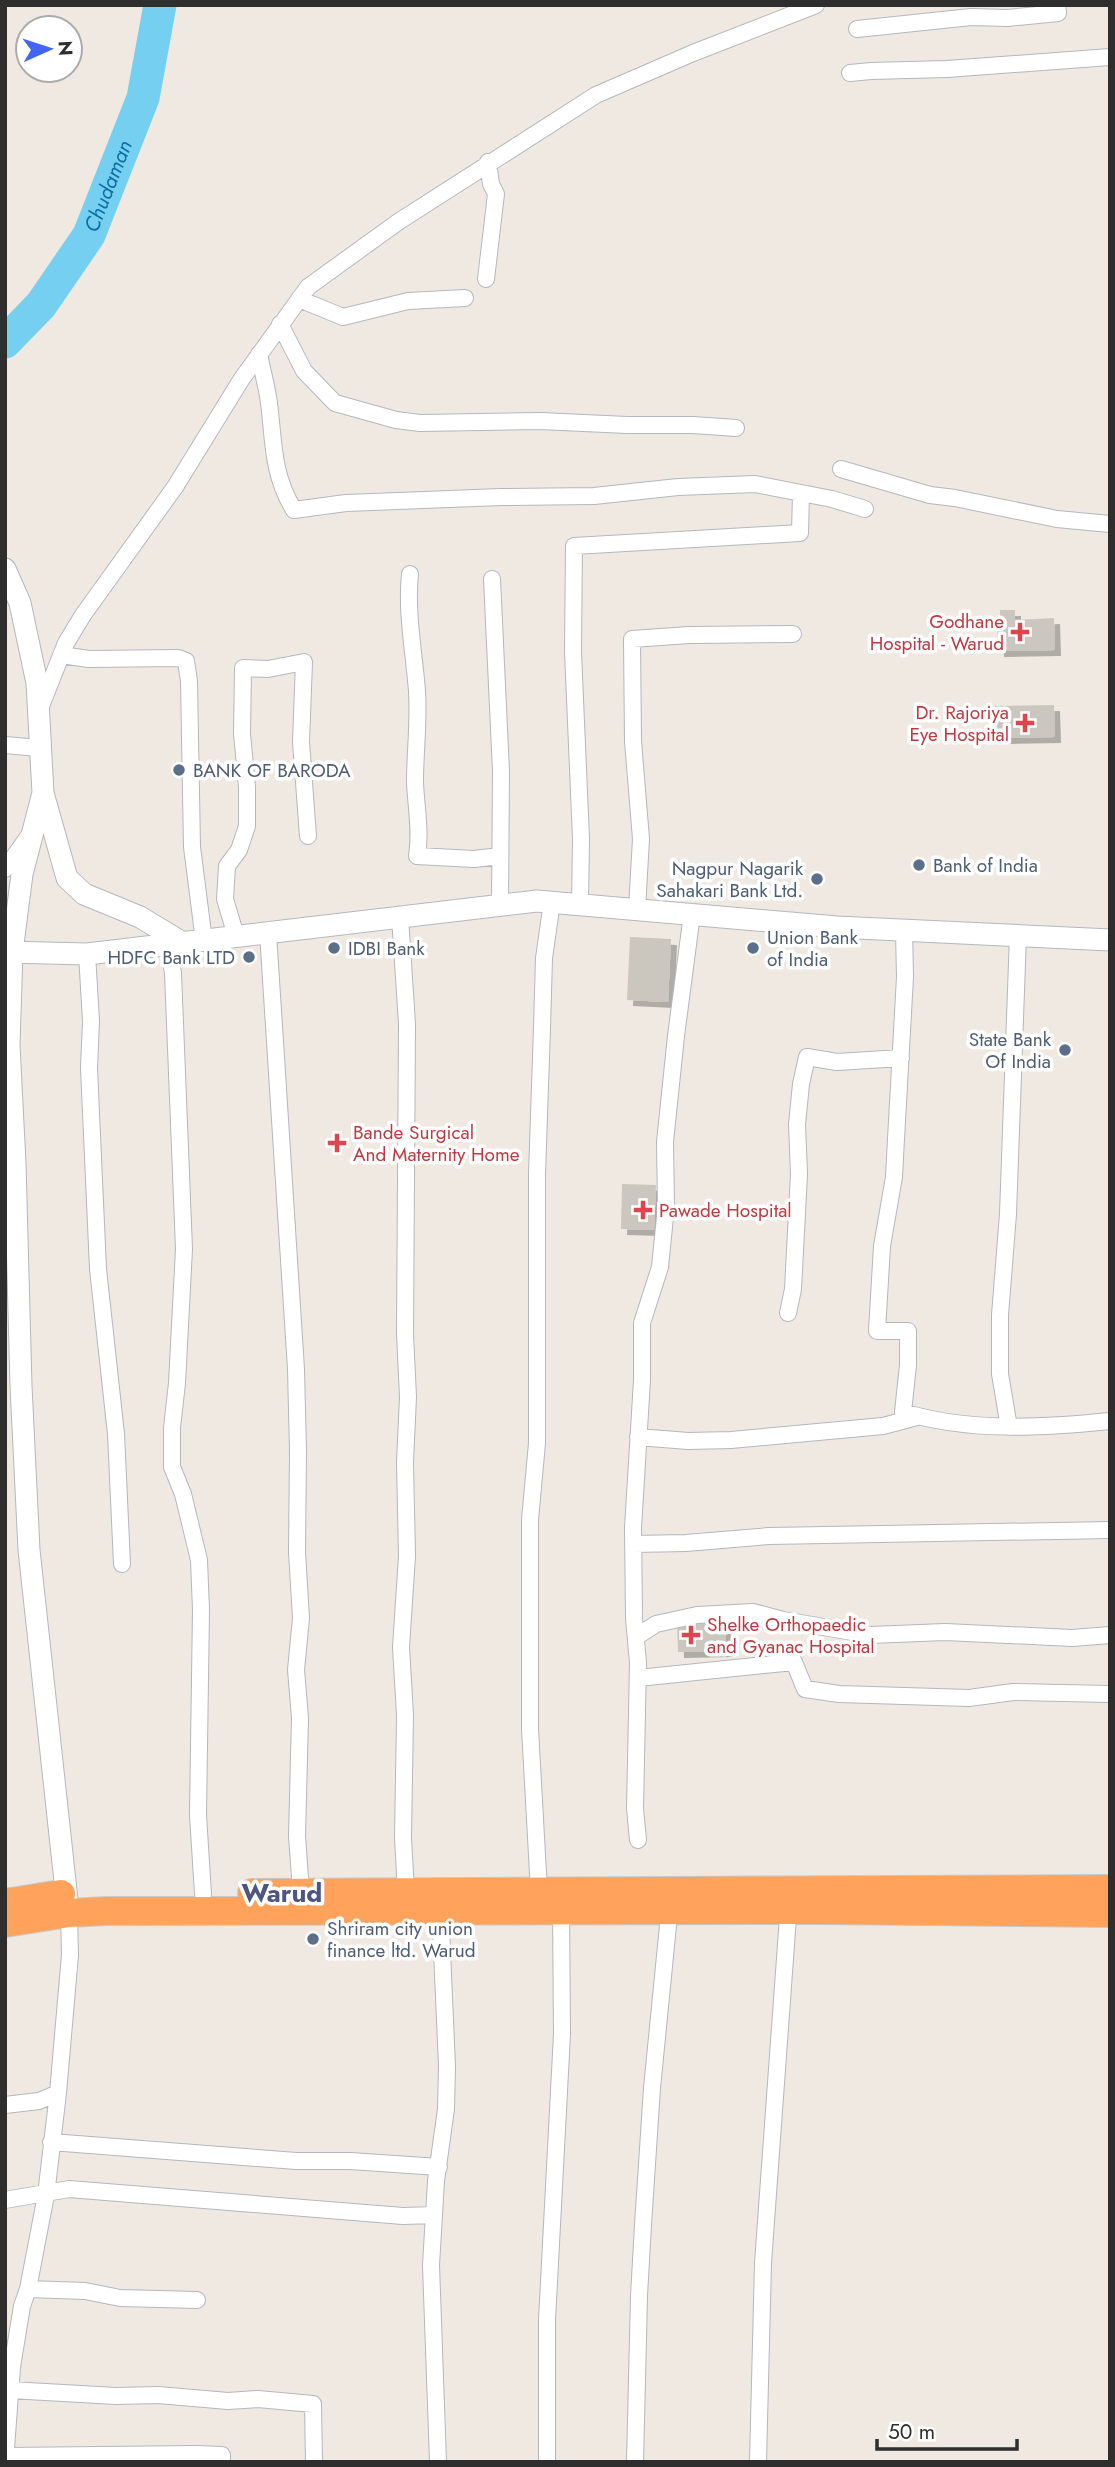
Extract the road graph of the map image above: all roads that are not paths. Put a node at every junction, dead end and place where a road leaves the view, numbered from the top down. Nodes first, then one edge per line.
1 (816, 5) edge
2 (1057, 5) edge
3 (857, 29) dead end
4 (1110, 57) edge
5 (850, 73) dead end
6 (488, 162) junction
7 (486, 279) dead end
8 (465, 298) dead end
9 (299, 299) junction
10 (280, 324) junction
11 (259, 354) junction
12 (736, 428) dead end
13 (841, 469) dead end
14 (801, 494) junction
15 (865, 509) dead end
16 (1110, 524) edge
17 (5, 569) edge
18 (410, 574) dead end
19 (492, 579) dead end
20 (793, 634) dead end
21 (61, 655) junction
22 (38, 713) junction
23 (5, 745) edge
24 (39, 748) junction
25 (43, 793) junction
26 (34, 829) junction
27 (308, 836) dead end
28 (500, 856) junction
29 (5, 869) edge
30 (552, 902) junction
31 (580, 904) junction
32 (500, 905) junction
33 (637, 909) junction
34 (692, 914) junction
35 (400, 917) junction
36 (904, 930) junction
37 (268, 933) junction
38 (236, 936) junction
39 (1018, 936) junction
40 (1110, 940) edge
41 (185, 943) junction
42 (9, 952) edge
43 (87, 954) junction
44 (901, 1058) junction
45 (11, 1179) edge
46 (788, 1313) dead end
47 (919, 1417) junction
48 (1110, 1421) edge
49 (1009, 1427) junction
50 (638, 1437) junction
51 (1110, 1530) edge
52 (633, 1544) junction
53 (122, 1564) dead end
54 (1110, 1635) edge
55 (636, 1637) junction
56 (638, 1678) junction
57 (1110, 1694) edge
58 (638, 1840) dead end
59 (1110, 1889) edge
60 (301, 1892) junction
61 (406, 1892) junction
62 (203, 1894) junction
63 (554, 1898) junction
64 (789, 1900) junction
65 (440, 1902) junction
66 (670, 1902) junction
67 (5, 1903) edge
68 (68, 1903) junction
69 (1110, 1913) edge
70 (5, 1923) edge
71 (58, 2093) junction
72 (5, 2105) edge
73 (51, 2142) junction
74 (439, 2167) junction
75 (46, 2195) junction
76 (5, 2200) edge
77 (434, 2215) junction
78 (28, 2289) junction
79 (197, 2300) dead end
80 (13, 2305) edge
81 (10, 2390) junction
82 (6, 2412) edge
83 (5, 2458) edge
84 (222, 2462) edge
85 (314, 2462) edge
86 (438, 2462) edge
87 (547, 2462) edge
88 (635, 2462) edge
89 (758, 2462) edge

1 - 6 street
2 - 3 street
4 - 5 street
6 - 7 street
6 - 9 street
8 - 9 street
9 - 10 street
10 - 11 street
10 - 12 street
11 - 14 street
11 - 21 street
13 - 16 street
14 - 15 street
14 - 31 street
17 - 22 street
18 - 28 street
19 - 28 street
20 - 33 street
21 - 22 street
21 - 41 street
22 - 24 street
23 - 24 street
24 - 25 street
25 - 26 street
25 - 41 street
26 - 29 street
26 - 42 street
27 - 38 street
28 - 32 street
30 - 31 street
30 - 32 street
30 - 63 street
31 - 33 street
32 - 35 street
33 - 34 street
34 - 36 street
34 - 50 street
35 - 37 street
35 - 61 street
36 - 39 street
36 - 44 street
37 - 38 street
37 - 60 street
38 - 41 street
39 - 40 street
39 - 49 street
41 - 43 street
41 - 62 street
42 - 43 street
42 - 45 street
43 - 53 street
44 - 46 street
44 - 47 street
45 - 68 street
47 - 49 street
47 - 50 street
48 - 49 street
50 - 52 street
51 - 52 street
52 - 55 street
54 - 55 street
55 - 56 street
56 - 57 street
56 - 58 street
59 - 64 highway
60 - 61 highway
60 - 62 highway
61 - 65 highway
62 - 68 highway
63 - 65 highway
63 - 66 highway
63 - 87 street
64 - 66 highway
64 - 69 highway
64 - 89 street
65 - 68 highway
65 - 74 street
66 - 88 street
67 - 68 highway
68 - 70 highway
68 - 71 street
71 - 72 street
71 - 73 street
73 - 74 street
73 - 75 street
74 - 77 street
75 - 76 street
75 - 77 street
75 - 78 street
77 - 86 street
78 - 79 street
78 - 80 street
80 - 81 street
81 - 82 street
81 - 85 street
82 - 83 street
83 - 84 street

